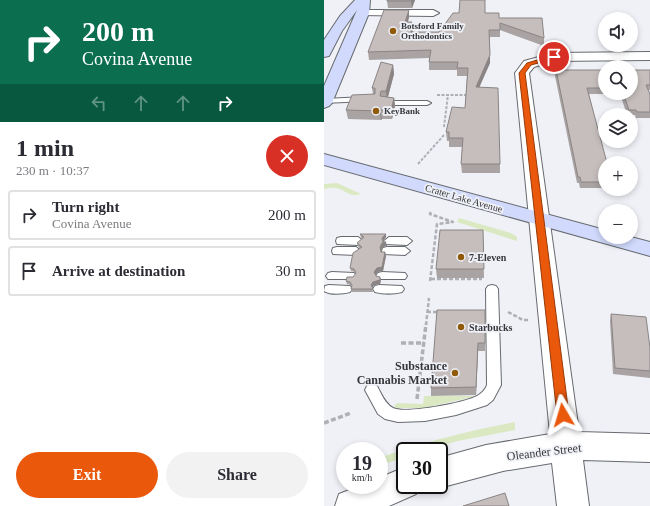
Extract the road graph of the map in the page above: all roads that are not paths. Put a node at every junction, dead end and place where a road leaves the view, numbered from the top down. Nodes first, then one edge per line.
1 (363, 4) edge
2 (433, 12) dead end
3 (324, 53) edge
4 (650, 56) edge
5 (372, 101) edge
6 (387, 101) edge
7 (427, 101) dead end
8 (328, 102) edge
9 (324, 159) edge
10 (539, 219) junction
11 (598, 235) edge
12 (629, 244) edge
13 (339, 246) dead end
14 (357, 246) edge
15 (388, 246) dead end
16 (406, 246) dead end
17 (650, 250) edge
18 (332, 276) dead end
19 (350, 276) edge
20 (382, 276) dead end
21 (401, 276) dead end
22 (488, 284) road end
23 (329, 289) dead end
24 (346, 289) dead end
25 (379, 289) dead end
26 (398, 289) dead end
27 (372, 390) dead end
28 (567, 446) junction
29 (650, 448) edge
30 (448, 470) edge
31 (396, 487) edge
32 (351, 506) edge
33 (573, 506) edge

1 - 2 street
1 - 3 main road
1 - 8 main road
4 - 10 street
5 - 8 lane
6 - 7 lane
9 - 10 main road, Crater Lake Avenue
10 - 11 main road, Crater Lake Avenue
10 - 28 street
12 - 17 main road, Crater Lake Avenue
13 - 14 lane
15 - 16 lane
18 - 19 lane
20 - 21 lane
22 - 27 lane
23 - 24 lane
25 - 26 lane
28 - 29 street, Oleander Street
28 - 30 street, Oleander Street
28 - 33 street
31 - 32 street

